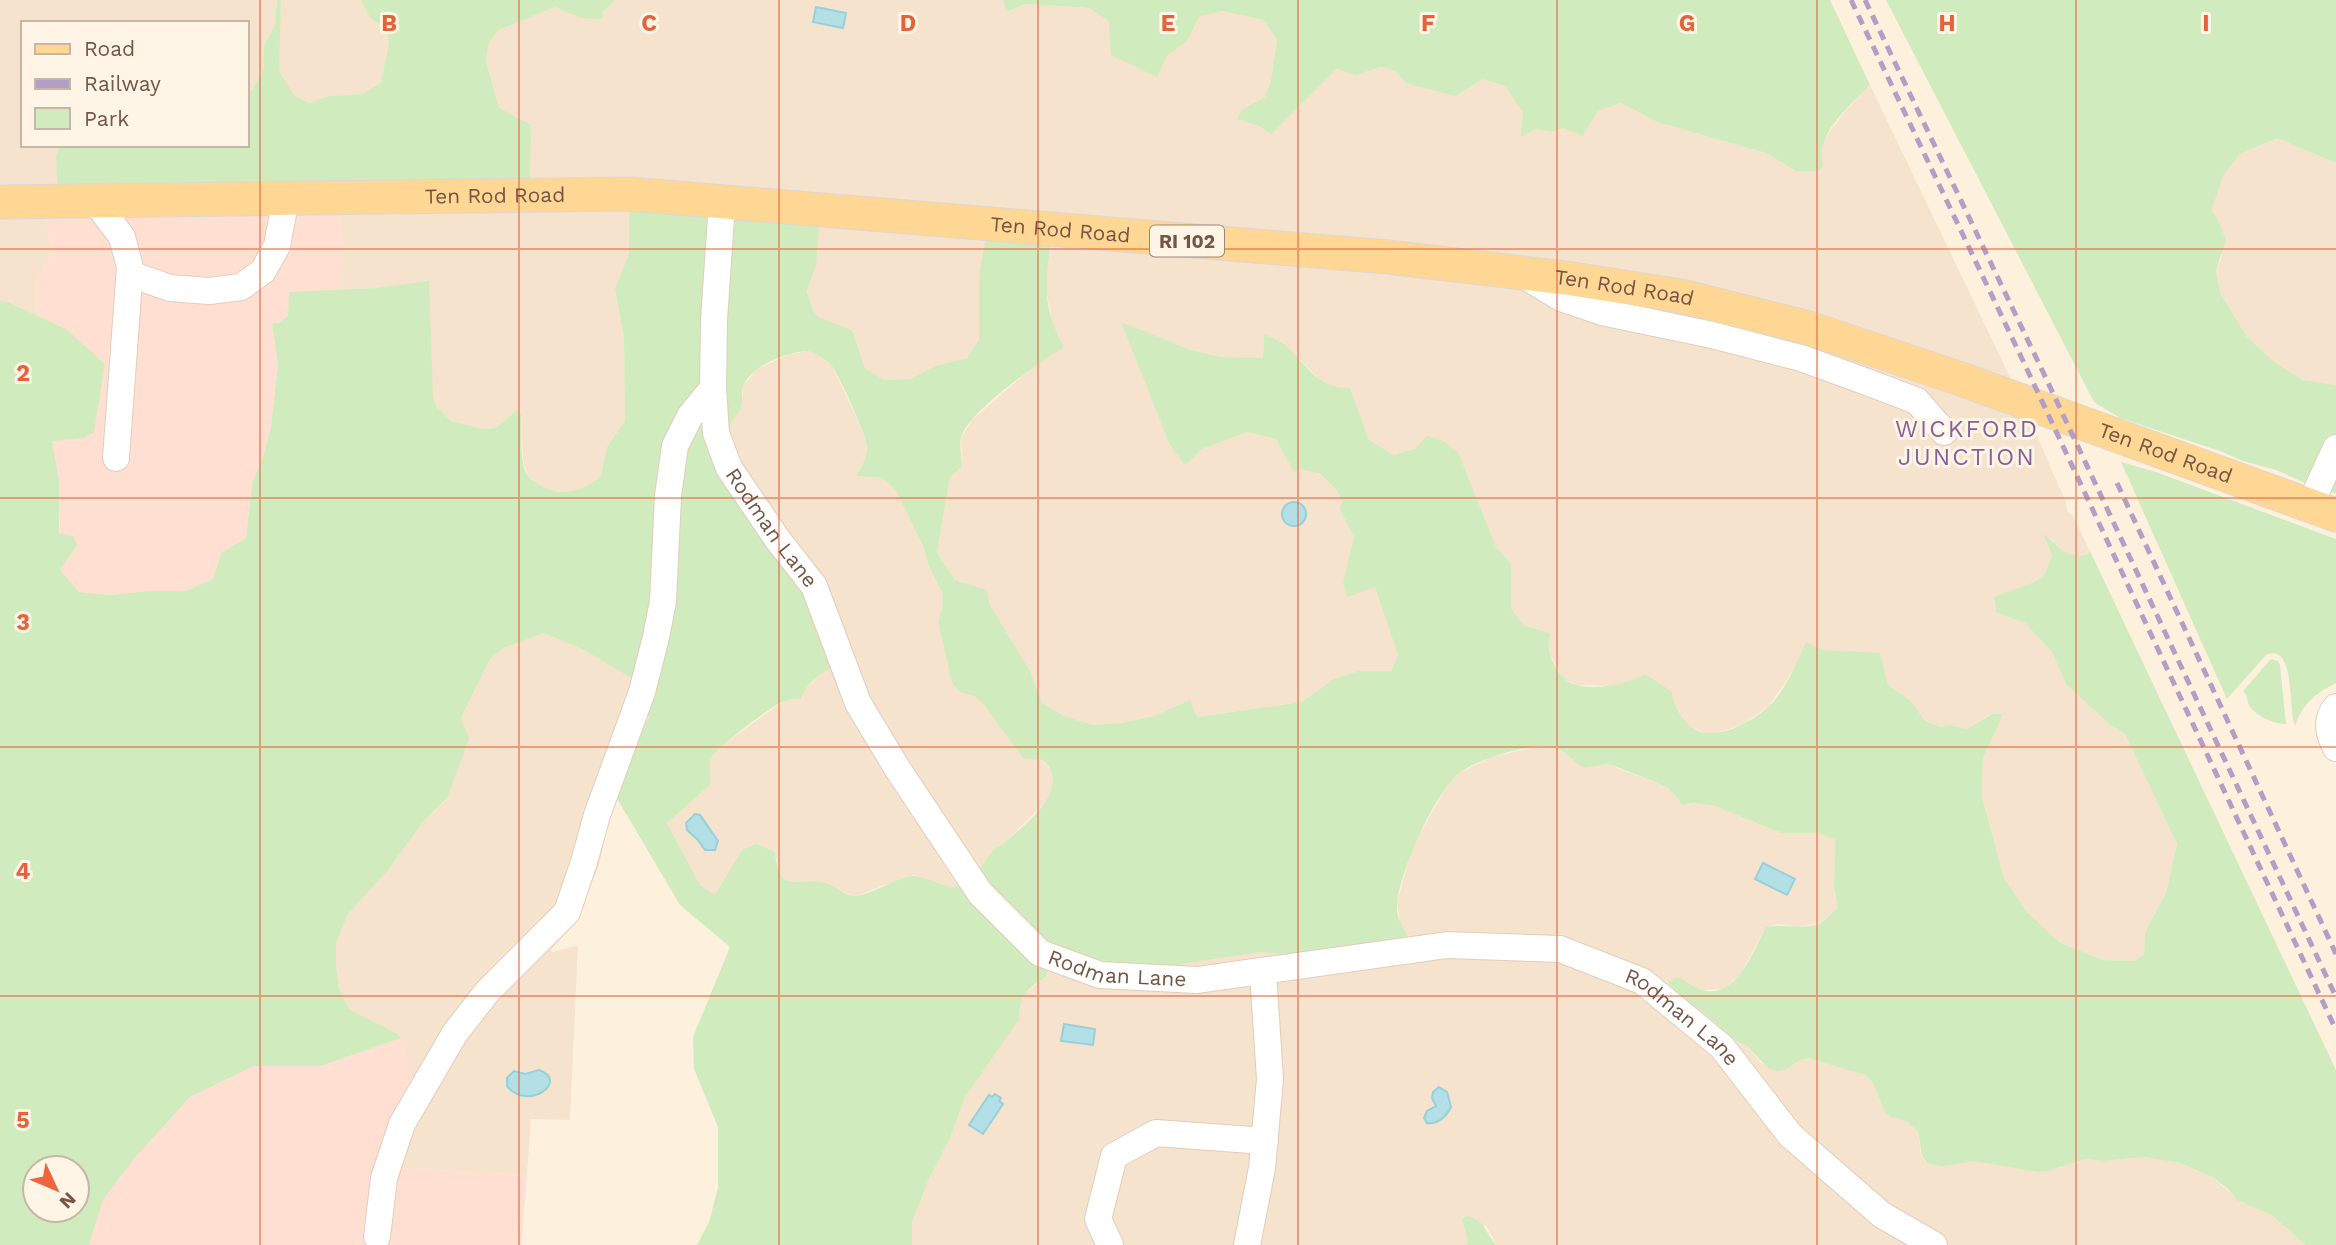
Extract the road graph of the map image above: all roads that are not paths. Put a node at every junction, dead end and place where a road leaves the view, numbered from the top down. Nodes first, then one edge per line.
1 (286, 198) junction
2 (95, 201) junction
3 (0, 202) edge
4 (722, 202) junction
5 (1518, 272) junction
6 (130, 274) junction
7 (713, 388) junction
8 (1944, 432) dead end
9 (2336, 449) edge
10 (116, 458) dead end
11 (2323, 510) edge
12 (2336, 707) edge
13 (2336, 748) edge
14 (1263, 972) junction
15 (1265, 1141) junction
16 (377, 1237) dead end
17 (1110, 1245) edge
18 (1247, 1245) edge
19 (1934, 1245) edge

1 - 2 main road, Ten Rod Road / RI 102
1 - 4 main road, Ten Rod Road / RI 102
1 - 6 street
2 - 3 main road, Ten Rod Road / RI 102
2 - 6 street
4 - 5 main road, Ten Rod Road / RI 102
4 - 7 street, Rodman Lane
5 - 8 street
5 - 11 main road, Ten Rod Road / RI 102
6 - 10 street
7 - 14 street, Rodman Lane
7 - 16 street
9 - 11 street
12 - 13 street
14 - 15 street
14 - 19 street, Rodman Lane
15 - 17 street
15 - 18 street

